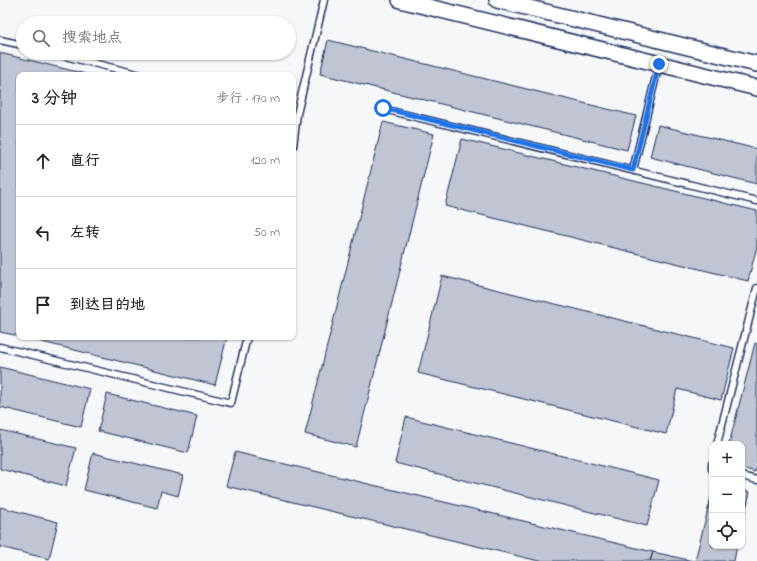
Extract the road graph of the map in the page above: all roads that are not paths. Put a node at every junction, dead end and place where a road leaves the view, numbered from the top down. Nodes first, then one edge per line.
1 (324, 0) edge
2 (400, 0) edge
3 (497, 0) edge
4 (0, 40) edge
5 (16, 43) edge
6 (81, 60) edge
7 (659, 64) junction
8 (757, 64) edge
9 (129, 72) edge
10 (757, 88) edge
11 (383, 108) dead end
12 (296, 110) edge
13 (633, 170) junction
14 (757, 201) edge
15 (757, 288) edge
16 (246, 340) edge
17 (0, 347) edge
18 (718, 441) edge
19 (745, 477) edge
20 (757, 480) edge

1 - 12 lane
2 - 7 street
3 - 8 street
4 - 5 lane
6 - 9 lane
7 - 10 street
7 - 13 lane
11 - 13 lane
13 - 14 lane
15 - 18 lane
16 - 17 lane
19 - 20 lane

